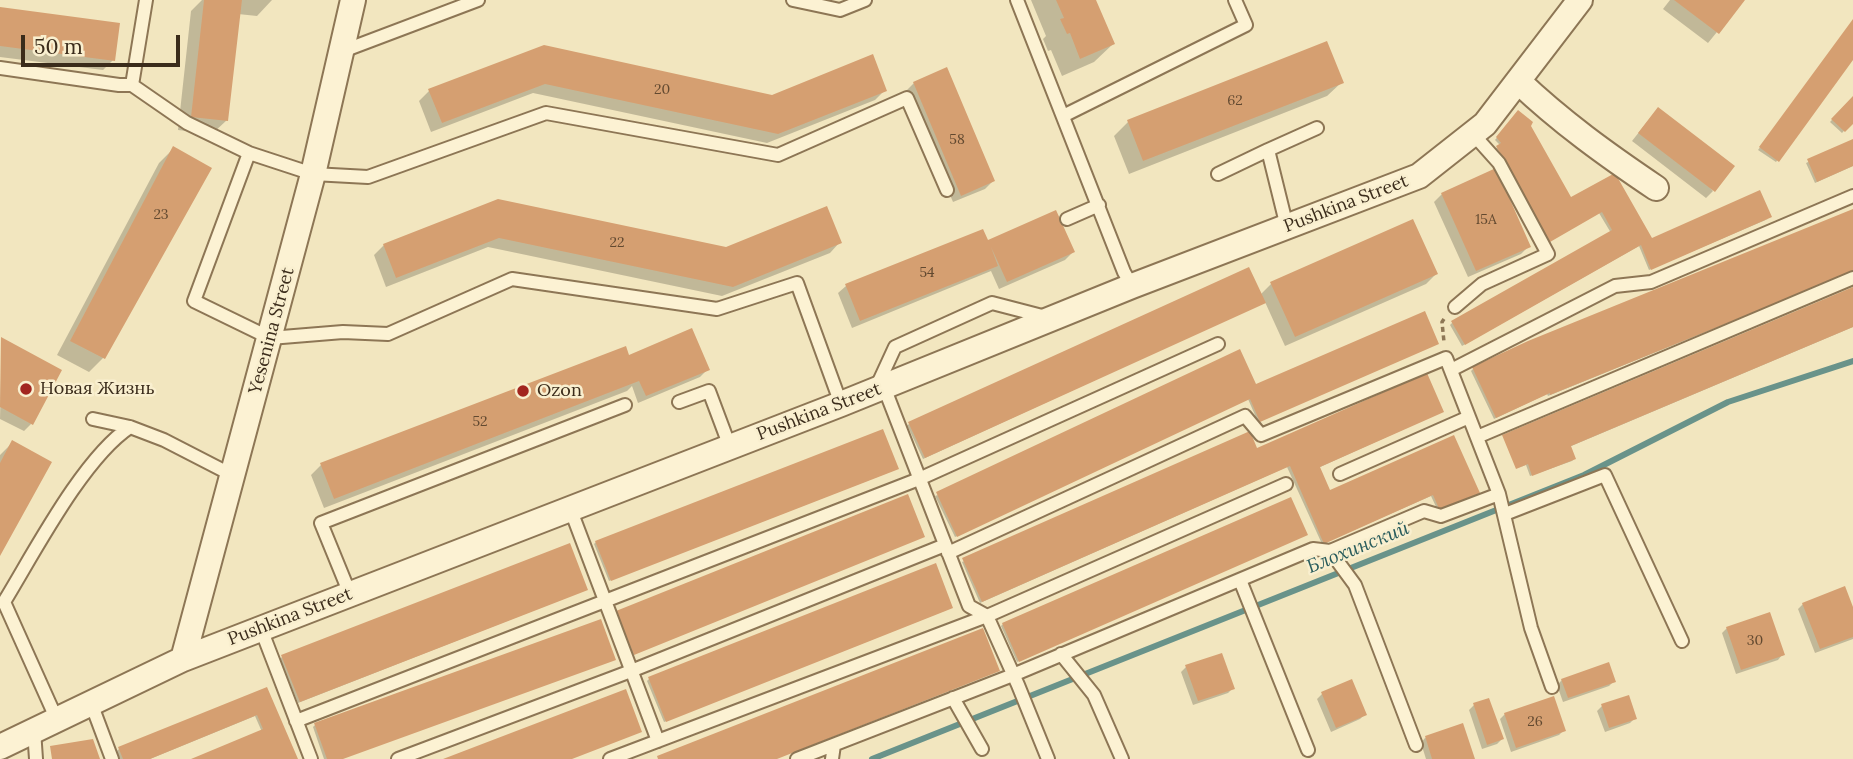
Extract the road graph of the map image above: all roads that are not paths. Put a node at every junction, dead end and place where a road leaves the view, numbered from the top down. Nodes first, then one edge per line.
1 (146, 0) edge
2 (353, 0) edge
3 (478, 0) edge
4 (793, 0) edge
5 (865, 0) edge
6 (1017, 0) edge
7 (1235, 0) edge
8 (1580, 0) edge
9 (343, 51) junction
10 (0, 68) edge
11 (1518, 81) junction
12 (132, 85) junction
13 (1063, 116) junction
14 (1317, 128) dead end
15 (1473, 134) junction
16 (1269, 150) junction
17 (249, 153) junction
18 (313, 174) junction
19 (1218, 174) dead end
20 (1656, 188) dead end
21 (947, 190) dead end
22 (1853, 196) edge
23 (1099, 205) junction
24 (1067, 219) dead end
25 (1287, 227) junction
26 (1853, 278) edge
27 (1132, 286) junction
28 (1455, 307) road end
29 (1053, 318) junction
30 (270, 338) junction
31 (1218, 344) dead end
32 (1449, 364) junction
33 (880, 388) junction
34 (679, 402) dead end
35 (841, 404) junction
36 (625, 405) dead end
37 (1469, 416) junction
38 (93, 419) dead end
39 (130, 427) junction
40 (1477, 437) junction
41 (730, 446) junction
42 (1340, 474) dead end
43 (233, 476) junction
44 (919, 479) junction
45 (1286, 484) dead end
46 (1500, 495) junction
47 (570, 508) junction
48 (1506, 520) junction
49 (947, 549) junction
50 (1333, 555) junction
51 (1240, 580) junction
52 (350, 594) junction
53 (604, 601) junction
54 (987, 616) junction
55 (261, 629) junction
56 (1682, 641) dead end
57 (1061, 654) junction
58 (183, 659) junction
59 (631, 671) junction
60 (1016, 680) junction
61 (1552, 687) dead end
62 (91, 703) junction
63 (956, 703) junction
64 (57, 720) junction
65 (296, 721) junction
66 (34, 730) junction
67 (658, 741) junction
68 (834, 745) junction
69 (1416, 745) dead end
70 (0, 747) edge
71 (982, 749) dead end
72 (1308, 750) dead end
73 (646, 753) edge
74 (36, 759) edge
75 (112, 759) edge
76 (311, 759) edge
77 (398, 759) edge
78 (610, 759) edge
79 (797, 759) edge
80 (832, 759) edge
81 (1048, 759) edge
82 (1122, 759) edge

1 - 12 lane
2 - 9 street, Yesenina Street
3 - 9 lane
4 - 5 lane
6 - 13 lane
7 - 13 lane
8 - 11 street, Pushkina Street
9 - 18 street, Yesenina Street
10 - 12 lane
11 - 15 street, Pushkina Street
11 - 20 street
12 - 17 lane
13 - 23 lane
14 - 16 lane
15 - 25 street, Pushkina Street
15 - 28 lane
16 - 19 lane
16 - 25 lane
17 - 18 lane
17 - 30 lane
18 - 21 lane
18 - 30 street, Yesenina Street
22 - 32 lane
23 - 24 lane
23 - 27 lane
25 - 27 street, Pushkina Street
26 - 40 lane
27 - 29 street, Pushkina Street
29 - 33 street, Pushkina Street
29 - 33 lane
30 - 35 lane
30 - 43 street, Yesenina Street
31 - 44 lane
32 - 37 lane
32 - 49 lane
33 - 35 street, Pushkina Street
33 - 44 lane
34 - 41 lane
35 - 41 street, Pushkina Street
36 - 52 lane
37 - 40 lane
37 - 42 lane
38 - 39 lane
39 - 43 lane
39 - 64 lane
40 - 46 lane
41 - 47 street, Pushkina Street
43 - 58 street, Yesenina Street
44 - 49 lane
44 - 53 lane
45 - 54 lane
46 - 48 lane
46 - 50 lane
47 - 52 street, Pushkina Street
47 - 53 lane
48 - 56 lane
48 - 61 lane
49 - 54 lane
49 - 59 lane
50 - 51 lane
50 - 69 lane
51 - 57 lane
51 - 72 lane
52 - 55 street, Pushkina Street
53 - 59 lane
53 - 65 lane
54 - 60 lane
54 - 67 lane
55 - 58 street, Pushkina Street
55 - 65 lane
57 - 60 lane
57 - 82 lane
58 - 62 street, Pushkina Street
59 - 67 lane
59 - 77 lane
60 - 63 lane
60 - 81 lane
62 - 64 street, Pushkina Street
62 - 75 lane
63 - 68 lane
63 - 71 lane
64 - 66 street, Pushkina Street
65 - 76 lane
66 - 70 street, Pushkina Street
66 - 74 lane
67 - 73 lane
68 - 79 lane
68 - 80 lane
73 - 78 lane

